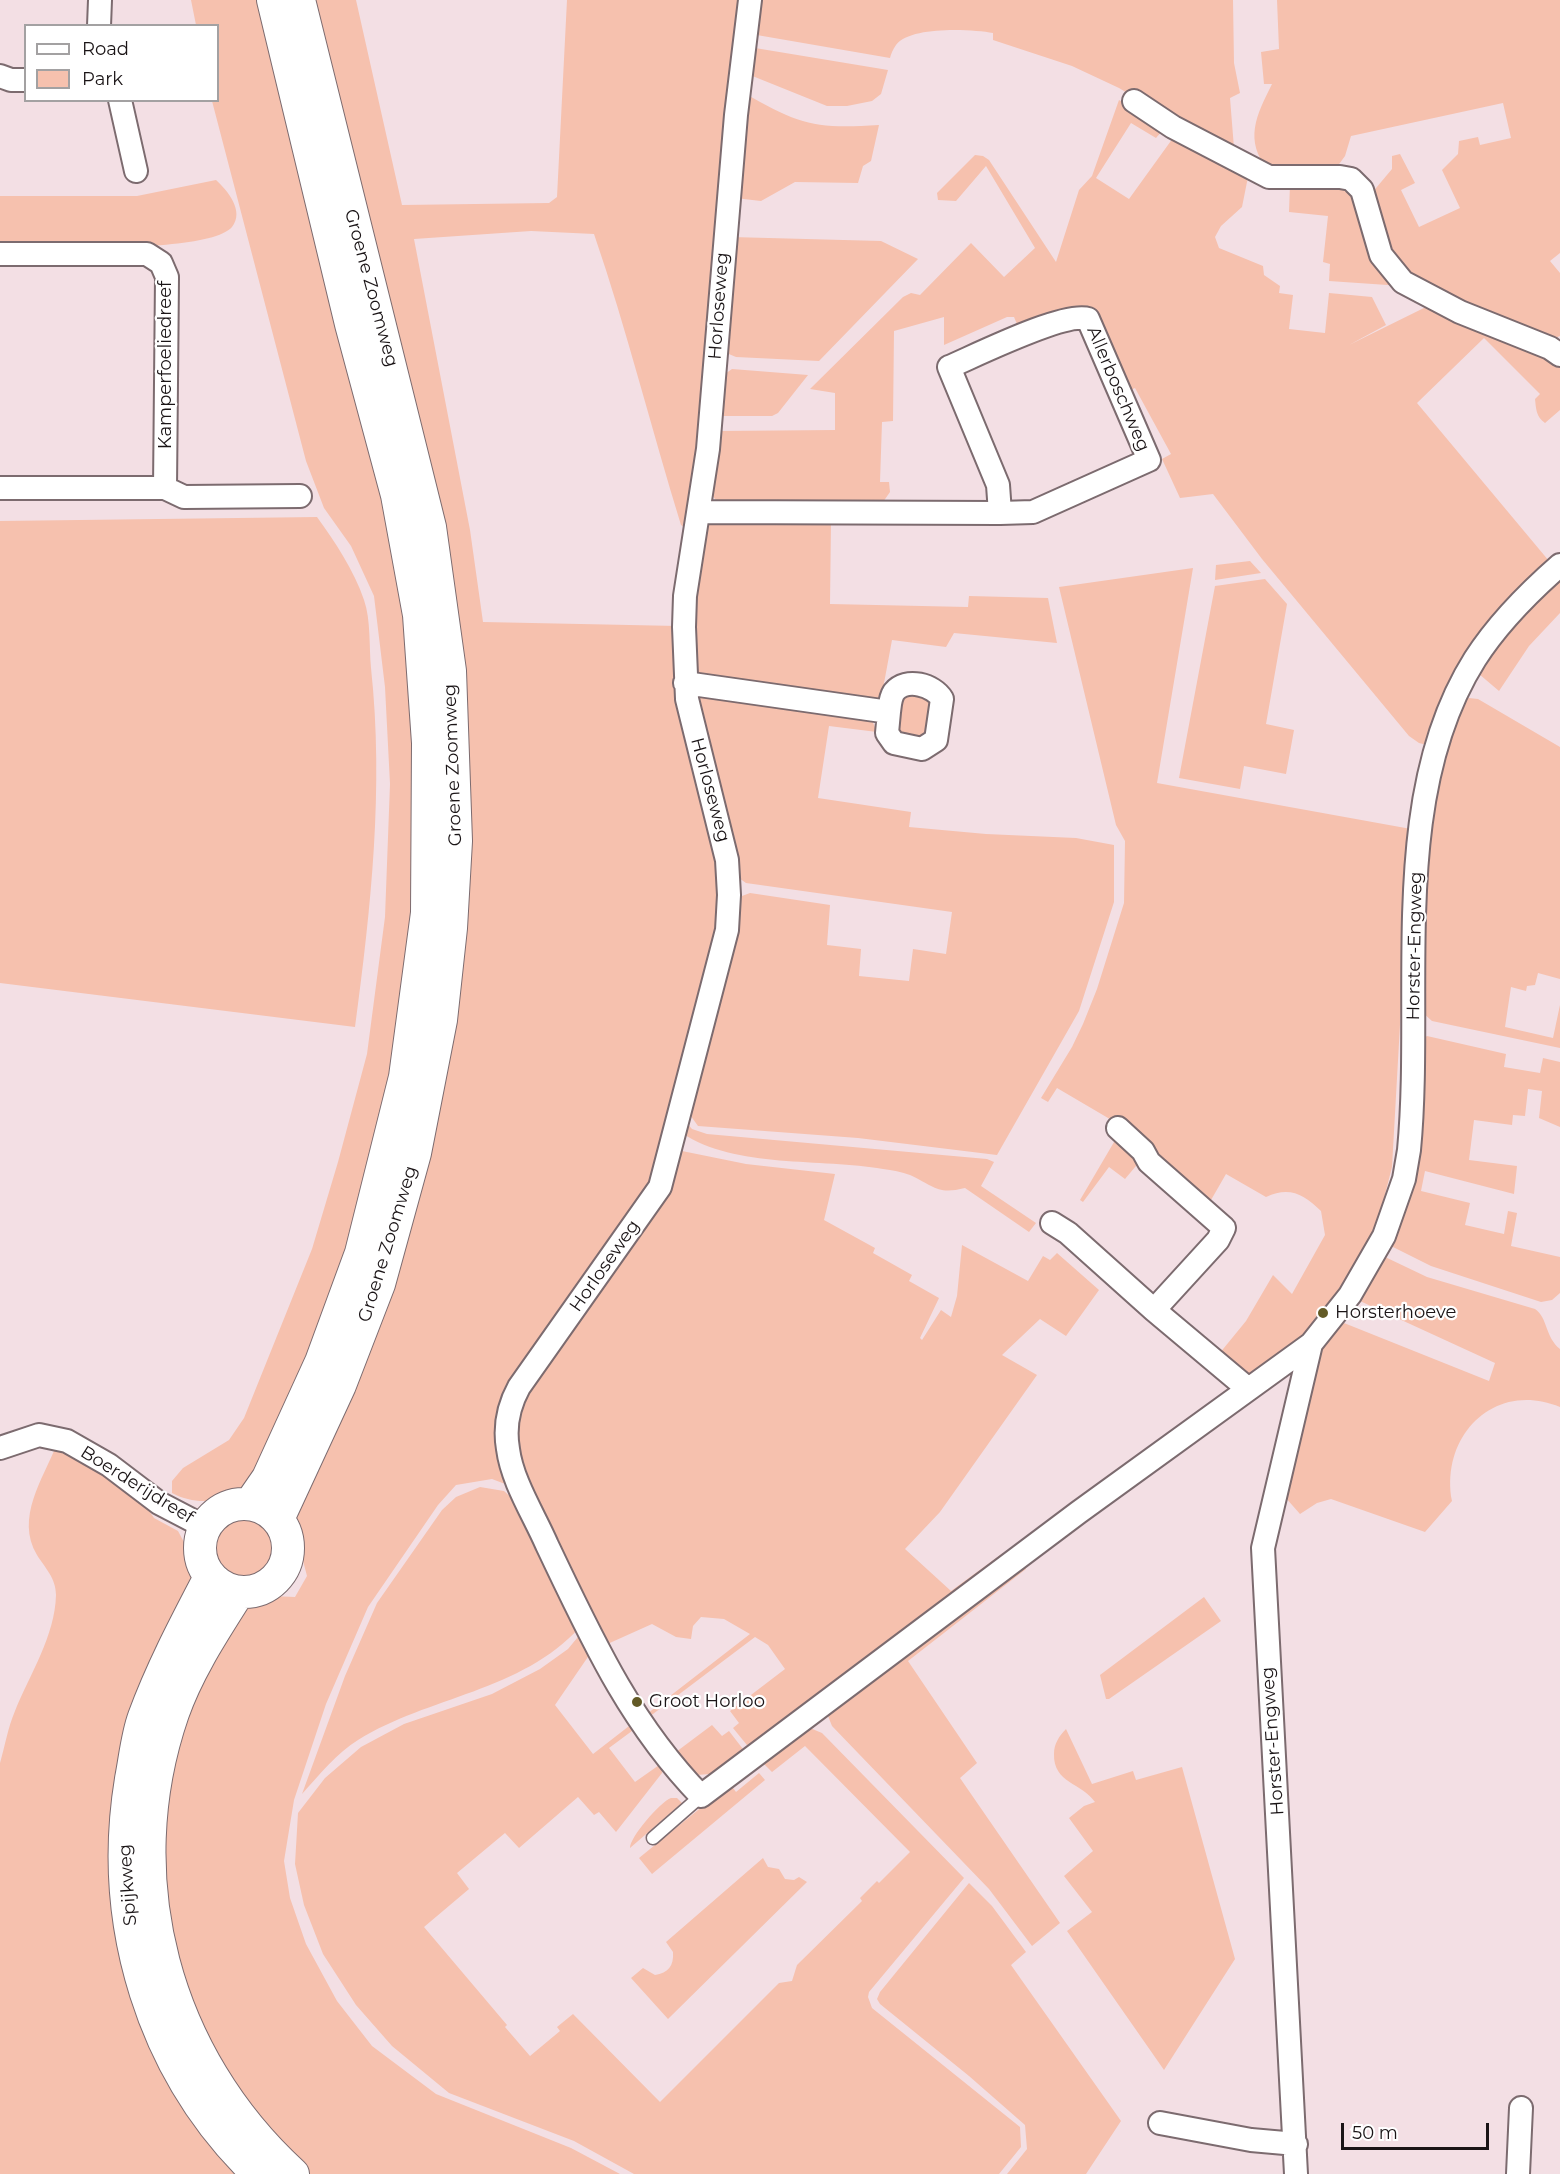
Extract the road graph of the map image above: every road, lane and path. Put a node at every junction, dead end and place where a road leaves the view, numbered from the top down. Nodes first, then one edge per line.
1 (100, 0) edge
2 (273, 0) edge
3 (299, 0) edge
4 (750, 0) edge
5 (99, 24) edge
6 (0, 76) edge
7 (24, 80) edge
8 (1134, 101) dead end
9 (120, 102) edge
10 (136, 171) dead end
11 (0, 254) edge
12 (1560, 355) edge
13 (0, 488) edge
14 (165, 488) junction
15 (300, 496) dead end
16 (699, 512) junction
17 (1000, 513) junction
18 (1560, 565) edge
19 (685, 684) junction
20 (889, 712) dead end
21 (1118, 1128) dead end
22 (1052, 1223) dead end
23 (1154, 1310) junction
24 (1311, 1344) junction
25 (1247, 1388) junction
26 (0, 1448) edge
27 (250, 1504) junction
28 (278, 1519) junction
29 (205, 1527) junction
30 (210, 1577) junction
31 (238, 1593) junction
32 (701, 1796) junction
33 (653, 1838) dead end
34 (1521, 2108) dead end
35 (1160, 2123) dead end
36 (1296, 2144) junction
37 (258, 2174) edge
38 (293, 2174) edge
39 (1296, 2174) edge
40 (1518, 2174) edge

1 - 5 street
2 - 27 main road, Groene Zoomweg
3 - 28 main road, Groene Zoomweg
4 - 16 street, Horloseweg
6 - 7 street
8 - 12 street
9 - 10 street
11 - 14 street, Kamperfoeliedreef
13 - 14 street
14 - 15 street
16 - 17 street, Allerboschweg
16 - 19 street, Horloseweg
17 - 17 street, Allerboschweg
18 - 24 street, Horster-Engweg
19 - 20 street
19 - 32 street, Horloseweg
21 - 23 street
22 - 23 street
23 - 25 street
24 - 25 street, Horster-Engweg
24 - 36 street, Horster-Engweg
25 - 32 street, Horster-Engweg
26 - 29 street, Boerderijdreef
27 - 28 main road
27 - 29 main road
28 - 31 main road
29 - 30 main road
30 - 31 main road
30 - 37 main road, Spijkweg
31 - 38 main road, Spijkweg
32 - 33 lane
34 - 40 street
35 - 36 street
36 - 39 street, Horster-Engweg

